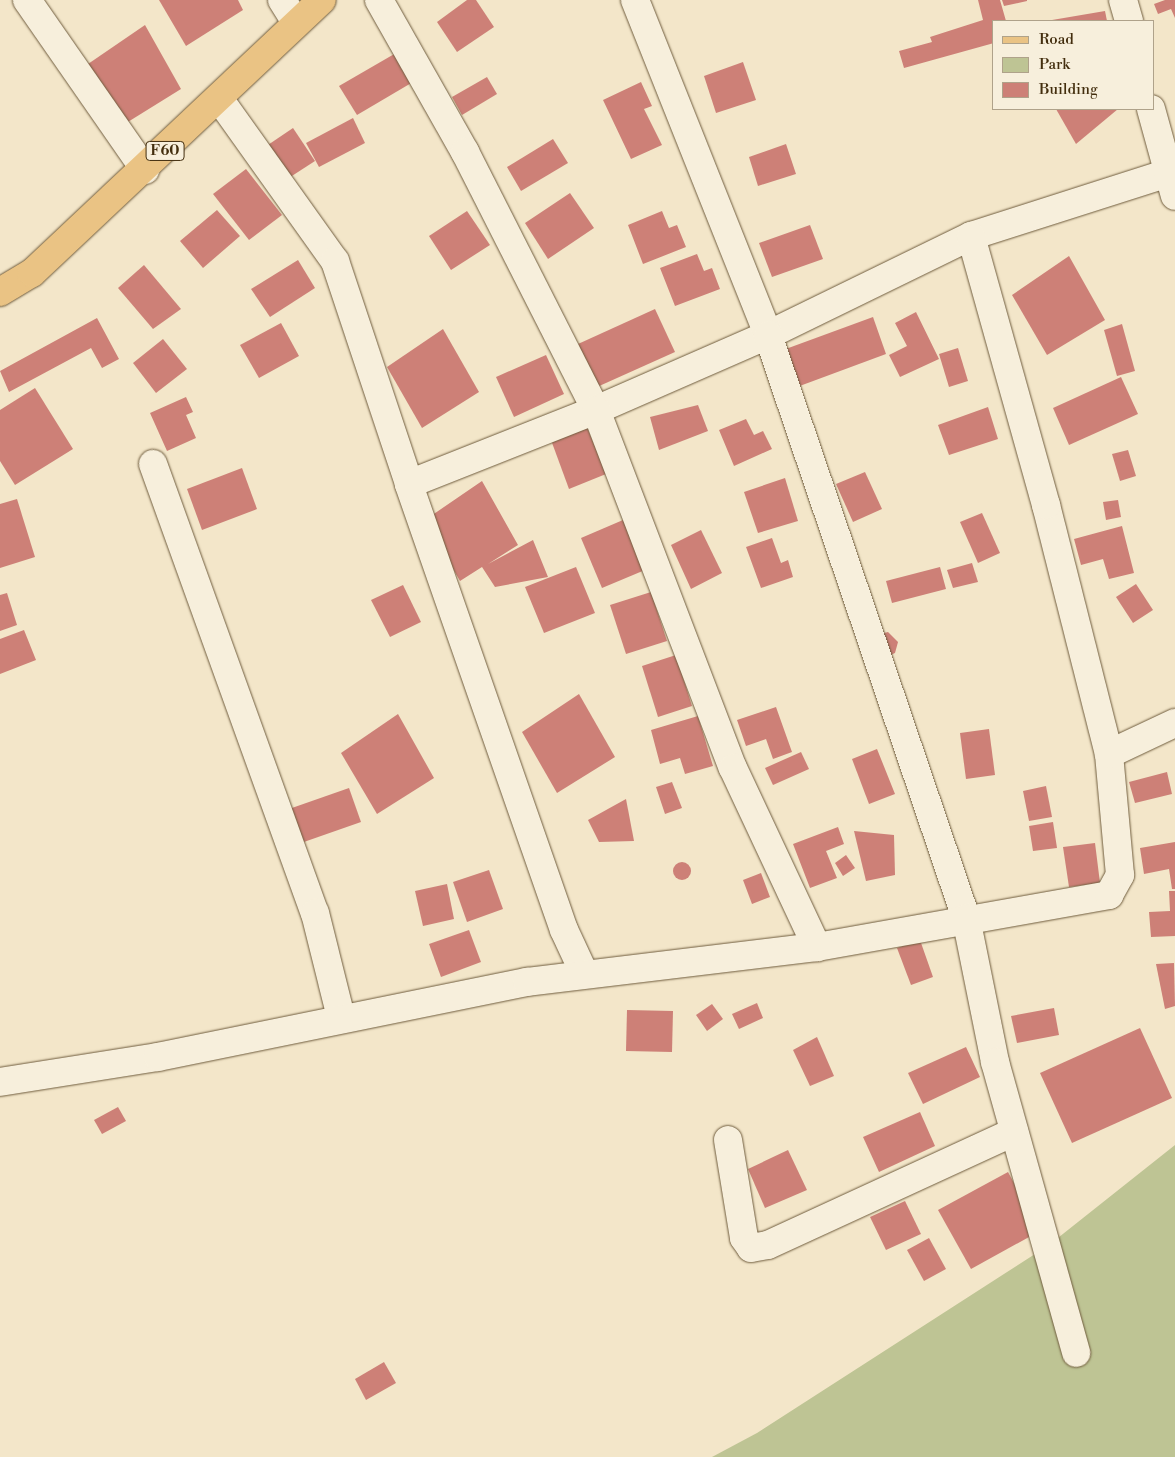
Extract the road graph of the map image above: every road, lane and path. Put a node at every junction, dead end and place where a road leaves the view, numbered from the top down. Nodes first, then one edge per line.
1 (27, 0) edge
2 (322, 0) edge
3 (379, 0) edge
4 (635, 0) edge
5 (1123, 0) edge
6 (289, 11) edge
7 (1129, 20) edge
8 (220, 100) junction
9 (1151, 110) edge
10 (146, 170) junction
11 (1172, 180) edge
12 (971, 236) junction
13 (0, 292) edge
14 (768, 335) junction
15 (596, 410) junction
16 (153, 464) dead end
17 (409, 484) junction
18 (1175, 724) edge
19 (1109, 754) junction
20 (966, 918) junction
21 (817, 947) junction
22 (584, 973) junction
23 (341, 1017) junction
24 (0, 1082) edge
25 (1014, 1132) junction
26 (728, 1140) dead end
27 (1076, 1353) dead end

1 - 10 street
2 - 6 main road, F60
3 - 15 street
4 - 14 street
5 - 7 street
6 - 8 main road, F60
8 - 10 main road, F60
8 - 17 street
9 - 11 street
10 - 13 main road, F60
11 - 12 street
12 - 14 street
12 - 19 street
14 - 15 street
14 - 20 street
15 - 17 street
15 - 21 street
16 - 23 street
17 - 22 street
18 - 19 street
19 - 20 street
20 - 21 street
20 - 25 street
21 - 22 street
22 - 23 street
23 - 24 street
25 - 26 street
25 - 27 street

